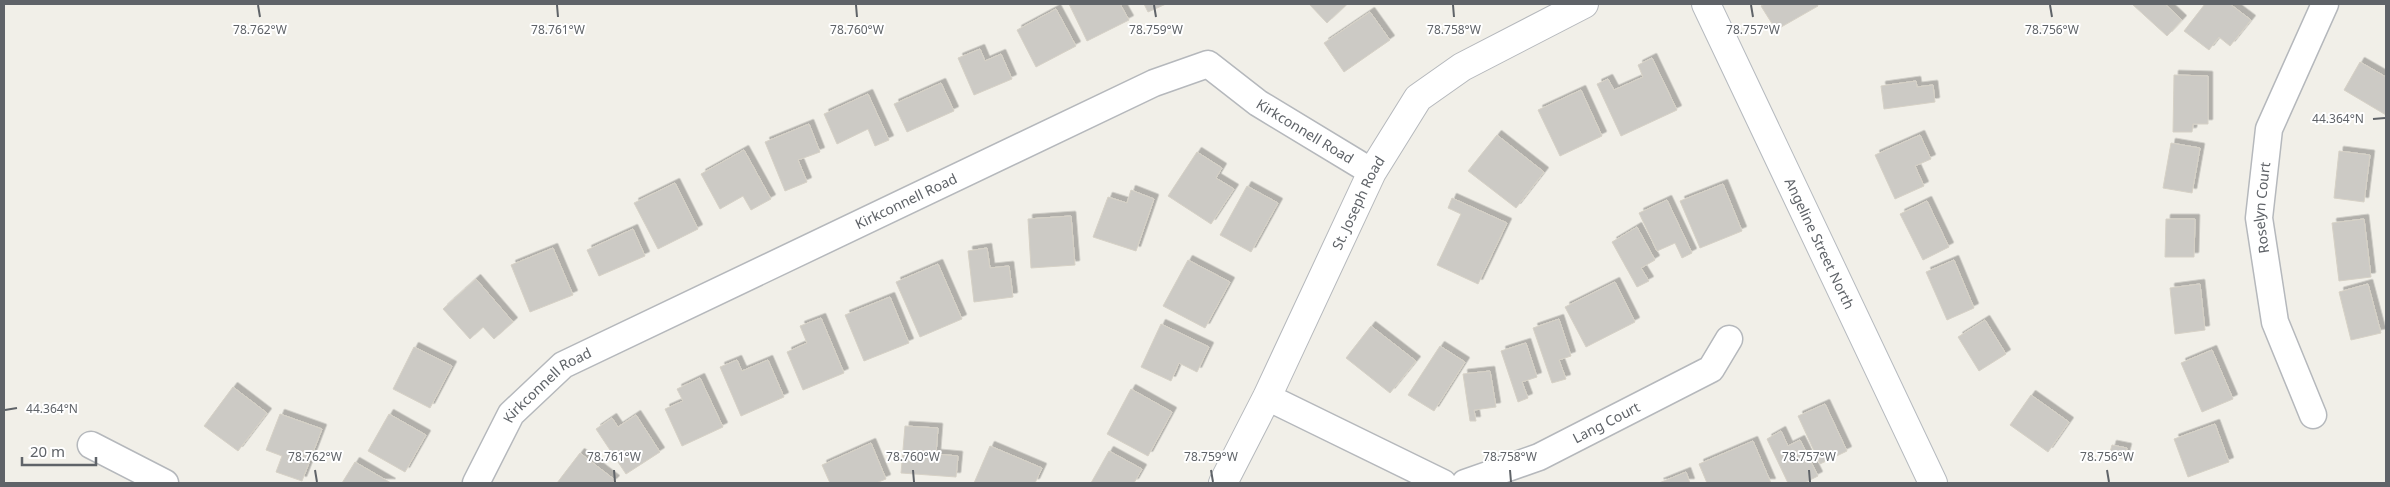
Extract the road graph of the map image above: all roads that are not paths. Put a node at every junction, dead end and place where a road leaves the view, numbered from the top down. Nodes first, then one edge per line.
1 (1584, 4) edge
2 (1706, 4) edge
3 (2325, 4) edge
4 (1372, 172) junction
5 (1729, 339) dead end
6 (1266, 397) junction
7 (2313, 414) dead end
8 (91, 445) dead end
9 (165, 483) edge
10 (476, 483) edge
11 (1223, 483) edge
12 (1443, 483) edge
13 (1465, 483) edge
14 (1933, 483) edge

1 - 4 street, St. Joseph Road
2 - 14 street, Angeline Street North
3 - 7 street, Roselyn Court
4 - 6 street, St. Joseph Road
4 - 10 street, Kirkconnell Road
5 - 13 street, Lang Court
6 - 11 street, St. Joseph Road
6 - 12 street
8 - 9 street

